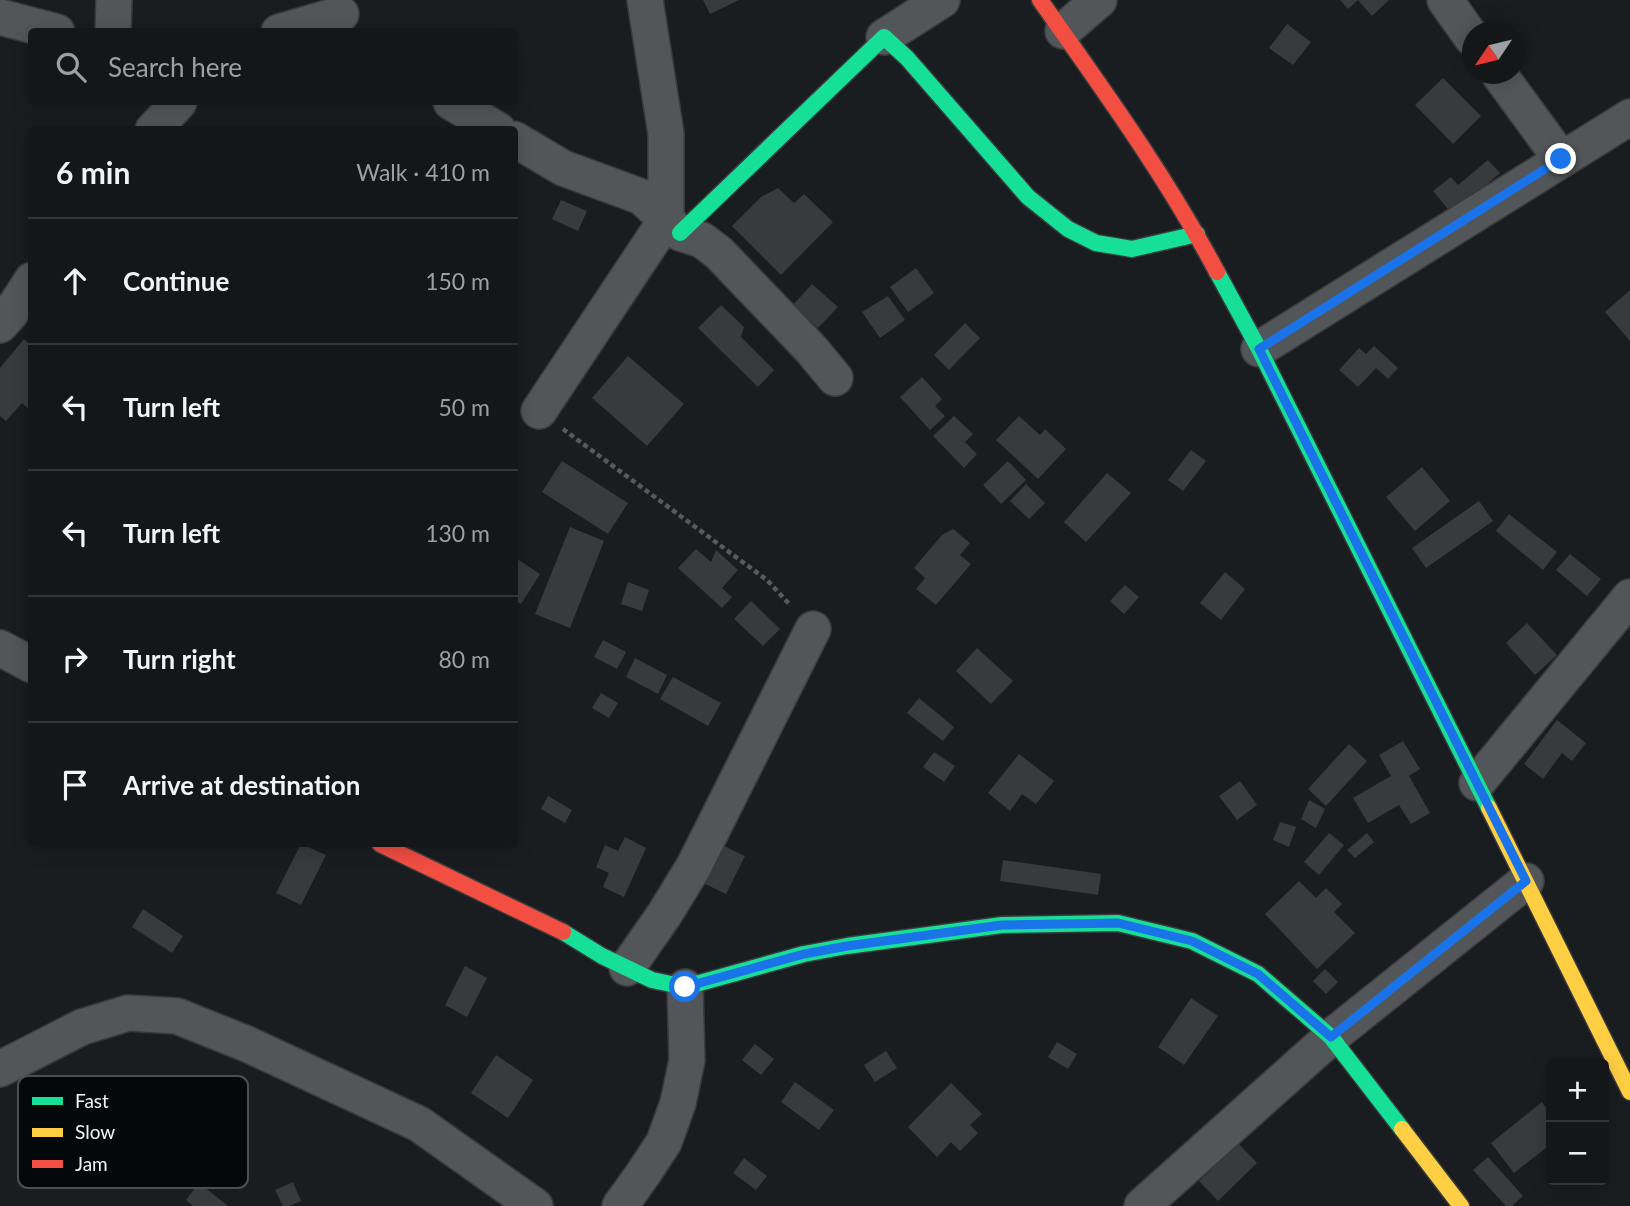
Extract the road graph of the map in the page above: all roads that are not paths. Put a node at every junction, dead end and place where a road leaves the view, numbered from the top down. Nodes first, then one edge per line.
1 (114, 0) edge
2 (645, 0) edge
3 (942, 0) edge
4 (1040, 0) edge
5 (1098, 0) edge
6 (1445, 0) edge
7 (341, 15) edge
8 (0, 17) edge
9 (1462, 24) edge
10 (42, 28) edge
11 (113, 28) edge
12 (294, 28) edge
13 (1063, 31) junction
14 (884, 37) junction
15 (1506, 84) edge
16 (176, 105) edge
17 (457, 105) edge
18 (1630, 117) edge
19 (157, 126) edge
20 (491, 126) edge
21 (518, 141) edge
22 (1561, 159) junction
23 (673, 226) junction
24 (1197, 234) junction
25 (28, 286) edge
26 (0, 326) edge
27 (1259, 349) junction
28 (835, 378) dead end
29 (539, 411) road end
30 (1630, 597) edge
31 (813, 629) road end
32 (0, 648) edge
33 (28, 662) edge
34 (1477, 783) junction
35 (386, 847) edge
36 (1526, 881) junction
37 (627, 968) junction
38 (685, 987) junction
39 (1331, 1037) junction
40 (0, 1069) edge
41 (1630, 1092) edge
42 (535, 1206) edge
43 (620, 1206) edge
44 (1142, 1206) edge
45 (1461, 1206) edge

1 - 11 street
2 - 23 street
3 - 14 street
4 - 13 street
5 - 13 street
6 - 9 street
7 - 12 street
8 - 10 street
13 - 24 street
14 - 23 street
14 - 24 street
15 - 22 street
16 - 19 street
17 - 20 street
18 - 22 street
21 - 23 street
22 - 27 street
23 - 28 street
23 - 29 street
24 - 27 street
25 - 26 street
27 - 34 street
30 - 34 street
31 - 37 street
32 - 33 street
34 - 36 street
35 - 37 street
36 - 39 street
36 - 41 street
37 - 38 street
38 - 39 street
38 - 43 street
39 - 44 street
39 - 45 street
40 - 42 street

